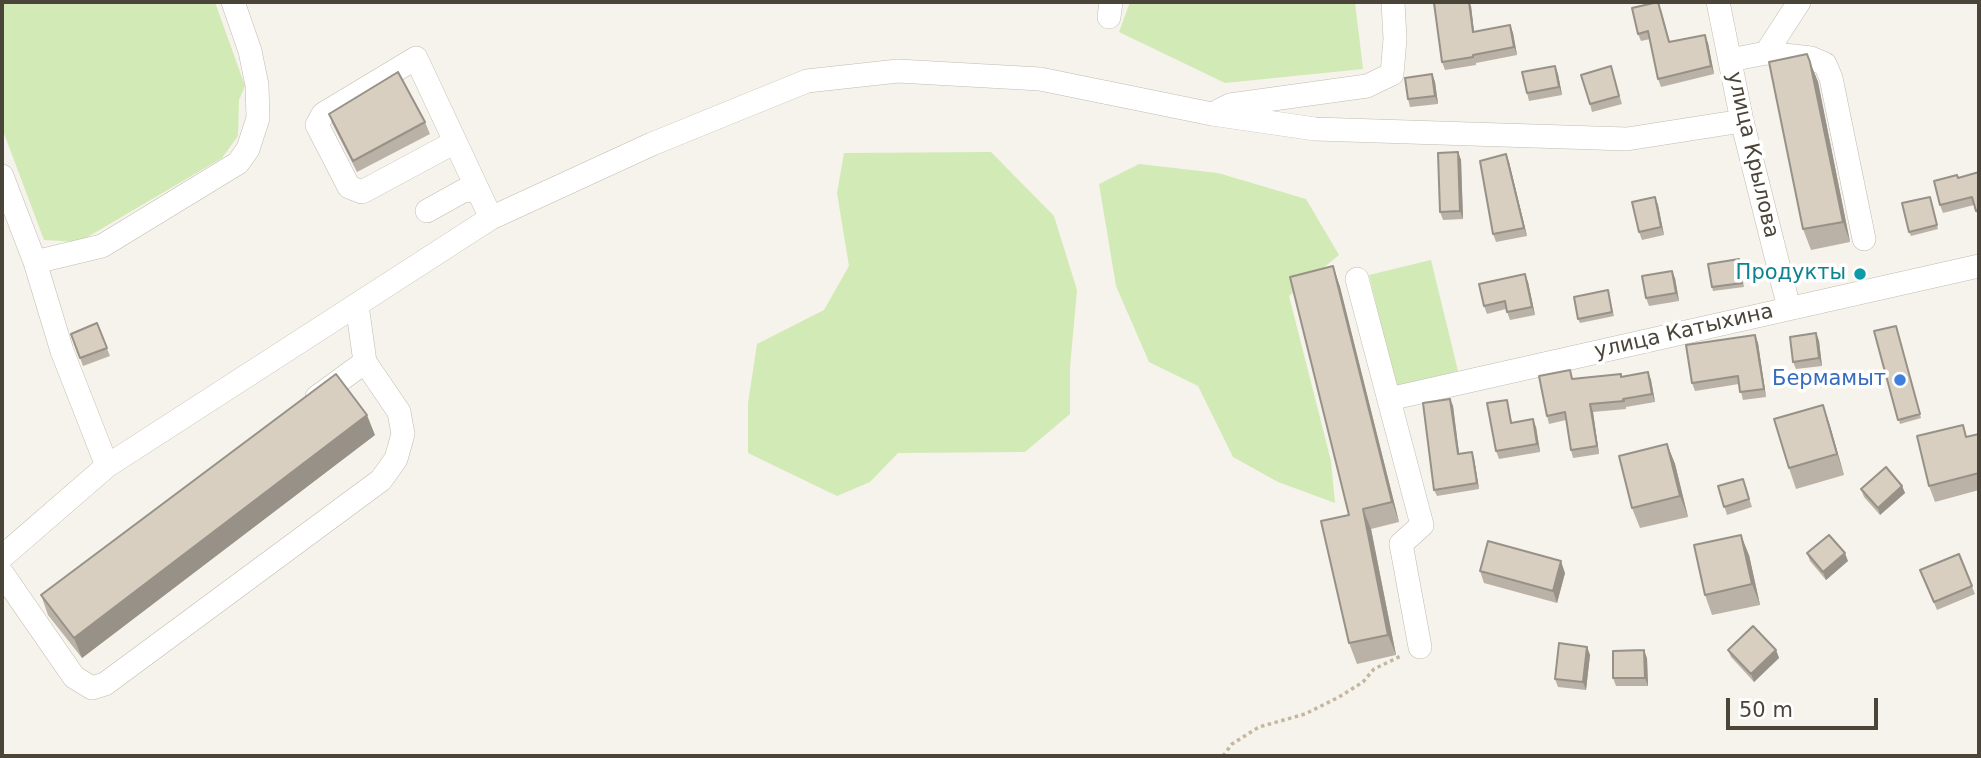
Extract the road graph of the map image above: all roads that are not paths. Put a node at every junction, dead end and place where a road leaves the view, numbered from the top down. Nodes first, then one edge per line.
1 (233, 2) edge
2 (1393, 2) edge
3 (1718, 2) edge
4 (1799, 2) edge
5 (1766, 53) junction
6 (1730, 60) junction
7 (1212, 114) junction
8 (1742, 121) junction
9 (455, 142) junction
10 (2, 177) edge
11 (478, 190) junction
12 (427, 211) dead end
13 (491, 218) junction
14 (1864, 239) dead end
15 (35, 262) junction
16 (1979, 266) edge
17 (1357, 279) dead end
18 (357, 305) junction
19 (1788, 307) junction
20 (365, 362) junction
21 (1389, 399) junction
22 (297, 411) edge
23 (104, 462) junction
24 (2, 557) edge
25 (2, 573) edge
26 (50, 593) edge
27 (27, 610) junction
28 (1420, 647) road end

1 - 15 street
2 - 7 street
3 - 6 street, улица Крылова
4 - 5 street
5 - 6 street
5 - 14 street
6 - 8 street, улица Крылова
7 - 8 street
7 - 13 street
8 - 19 street, улица Крылова
9 - 9 street
9 - 11 street
10 - 15 street
11 - 12 street
11 - 13 street
13 - 18 street
15 - 23 street
16 - 19 street, улица Катыхина
17 - 21 street
18 - 20 street
18 - 23 street
19 - 21 street, улица Катыхина
20 - 22 street
20 - 27 street
21 - 28 street
23 - 24 street
25 - 27 street
26 - 27 street

